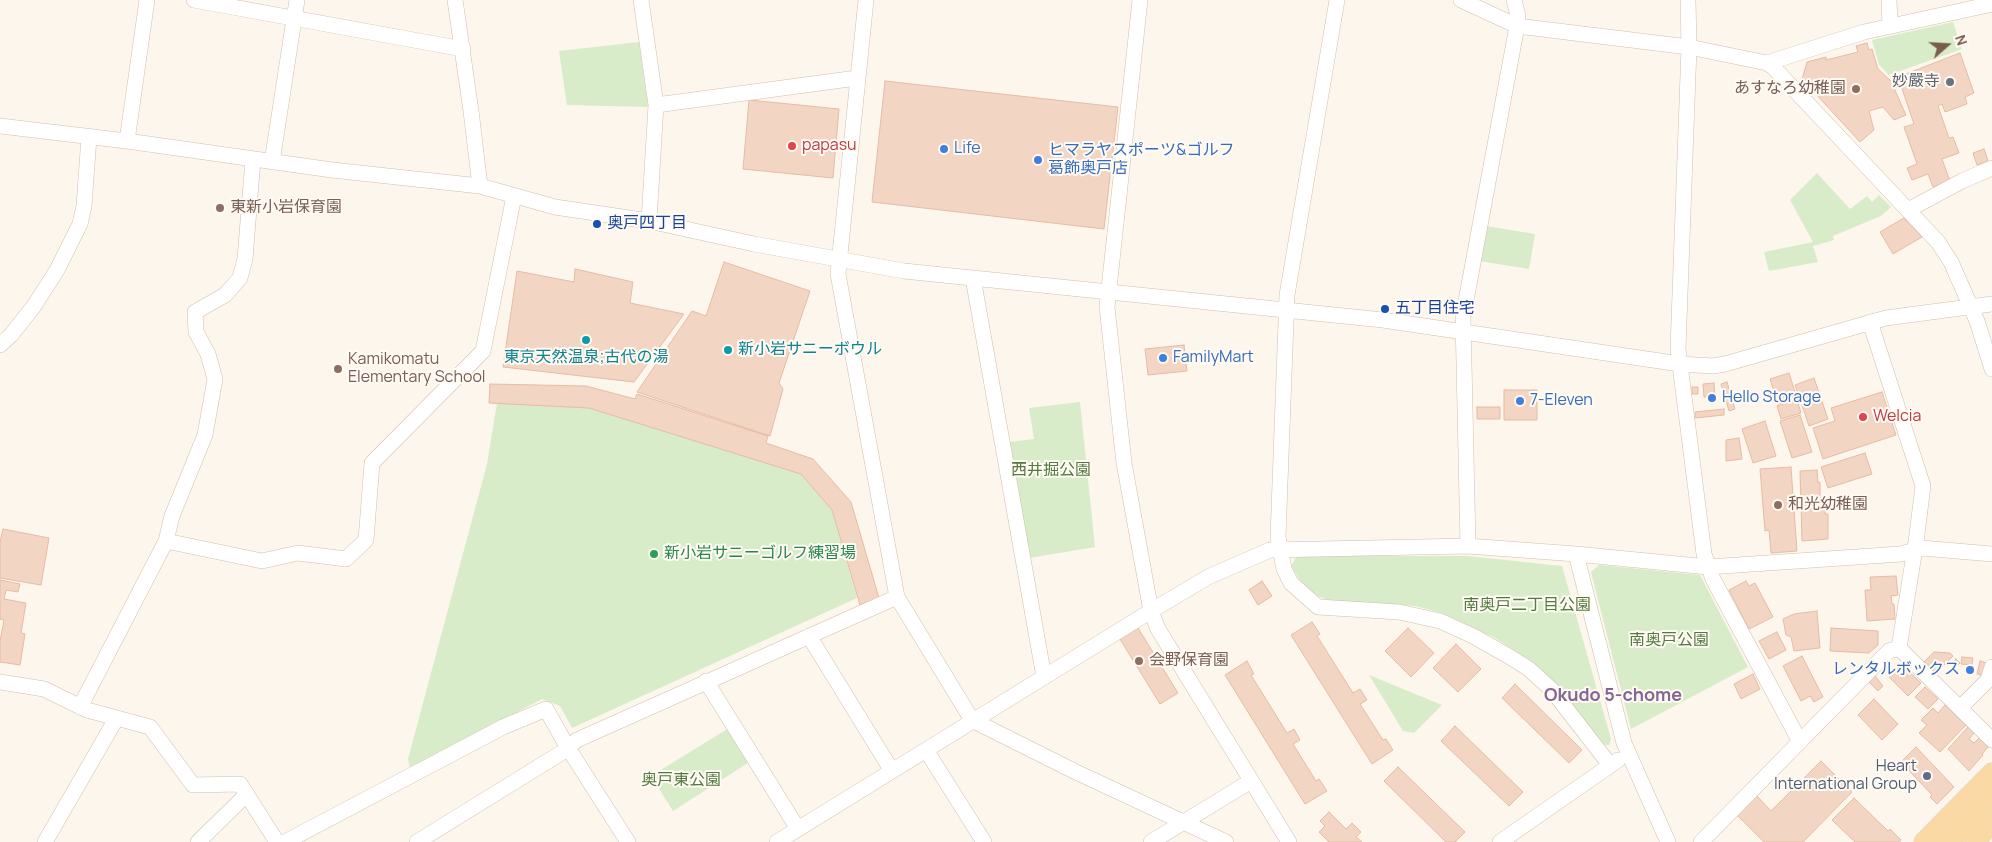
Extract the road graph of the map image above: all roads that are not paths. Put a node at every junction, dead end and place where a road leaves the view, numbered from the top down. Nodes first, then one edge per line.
1 (147, 0) edge
2 (194, 0) edge
3 (297, 0) edge
4 (455, 0) edge
5 (641, 0) edge
6 (866, 0) edge
7 (1140, 0) edge
8 (1337, 0) edge
9 (1461, 0) edge
10 (1514, 0) edge
11 (1688, 0) edge
12 (1889, 0) edge
13 (1992, 4) edge
14 (294, 18) junction
15 (1890, 25) junction
16 (1518, 26) junction
17 (1689, 47) junction
18 (463, 49) junction
19 (1767, 63) junction
20 (857, 78) junction
21 (656, 105) junction
22 (0, 126) edge
23 (89, 137) junction
24 (127, 141) junction
25 (253, 159) junction
26 (272, 162) junction
27 (1992, 168) edge
28 (480, 186) junction
29 (514, 196) junction
30 (1908, 210) junction
31 (649, 221) junction
32 (839, 260) junction
33 (973, 278) junction
34 (1108, 292) junction
35 (1992, 304) edge
36 (1970, 307) junction
37 (1287, 310) junction
38 (1870, 322) junction
39 (1462, 332) junction
40 (0, 345) edge
41 (1680, 364) junction
42 (1992, 369) edge
43 (166, 541) junction
44 (1468, 546) junction
45 (1280, 548) junction
46 (1914, 552) junction
47 (1576, 554) junction
48 (1992, 554) edge
49 (1708, 567) junction
50 (897, 597) junction
51 (1151, 610) junction
52 (809, 636) junction
53 (1899, 648) junction
54 (1992, 667) edge
55 (1044, 677) junction
56 (706, 681) junction
57 (0, 682) edge
58 (80, 707) junction
59 (1960, 708) junction
60 (116, 719) junction
61 (972, 720) junction
62 (1992, 740) edge
63 (1800, 742) junction
64 (568, 748) junction
65 (926, 750) junction
66 (1628, 754) junction
67 (1610, 765) junction
68 (892, 771) junction
69 (1992, 773) edge
70 (1251, 781) junction
71 (247, 794) junction
72 (1992, 797) edge
73 (1182, 823) junction
74 (1992, 823) edge
75 (798, 829) junction
76 (45, 842) edge
77 (198, 842) edge
78 (277, 842) edge
79 (285, 842) edge
80 (417, 842) edge
81 (628, 842) edge
82 (777, 842) edge
83 (984, 842) edge
84 (1151, 842) edge
85 (1226, 842) edge
86 (1289, 842) edge
87 (1500, 842) edge
88 (1668, 842) edge
89 (1701, 842) edge
90 (1924, 842) edge
91 (1948, 842) edge
92 (1974, 842) edge

1 - 24 street
2 - 14 street
3 - 14 street
4 - 18 street
5 - 21 street
6 - 20 street
7 - 34 street
8 - 37 street
9 - 16 street
10 - 16 street
11 - 17 street
12 - 15 street
13 - 15 street
14 - 18 street
14 - 26 street
15 - 19 street
16 - 17 street
16 - 39 street
17 - 19 street
17 - 41 street
18 - 28 street
19 - 30 street
20 - 21 street
20 - 32 street
21 - 31 street
22 - 23 street
23 - 24 street
23 - 40 street
24 - 25 street
25 - 26 street
25 - 43 street
26 - 28 street
27 - 30 street
28 - 29 street
29 - 31 street
29 - 43 street
30 - 36 street
31 - 32 street
32 - 33 street
32 - 50 street
33 - 34 street
33 - 55 street
34 - 37 street
34 - 51 street
35 - 36 street
36 - 38 street
36 - 42 street
37 - 39 street
37 - 45 street
38 - 41 street
38 - 46 street
39 - 41 street
39 - 44 street
41 - 49 street
43 - 58 street
44 - 45 street
44 - 47 street
45 - 51 street
45 - 67 street
46 - 48 street
46 - 49 street
46 - 53 street
47 - 49 street
47 - 66 street
49 - 63 street
50 - 52 street
50 - 61 street
51 - 55 street
51 - 70 street
52 - 56 street
52 - 68 street
53 - 59 street
53 - 63 street
54 - 59 street
55 - 61 street
56 - 64 street
56 - 75 street
57 - 58 street
58 - 60 street
59 - 62 street
60 - 71 street
60 - 76 street
61 - 65 street
61 - 73 street
63 - 89 street
64 - 79 street
64 - 80 street
64 - 81 street
65 - 68 street
65 - 83 street
66 - 67 street
66 - 88 street
67 - 87 street
68 - 75 street
69 - 90 main road
70 - 73 street
70 - 86 street
71 - 77 street
71 - 78 street
72 - 91 main road
73 - 84 street
73 - 85 street
74 - 92 main road
75 - 82 street

